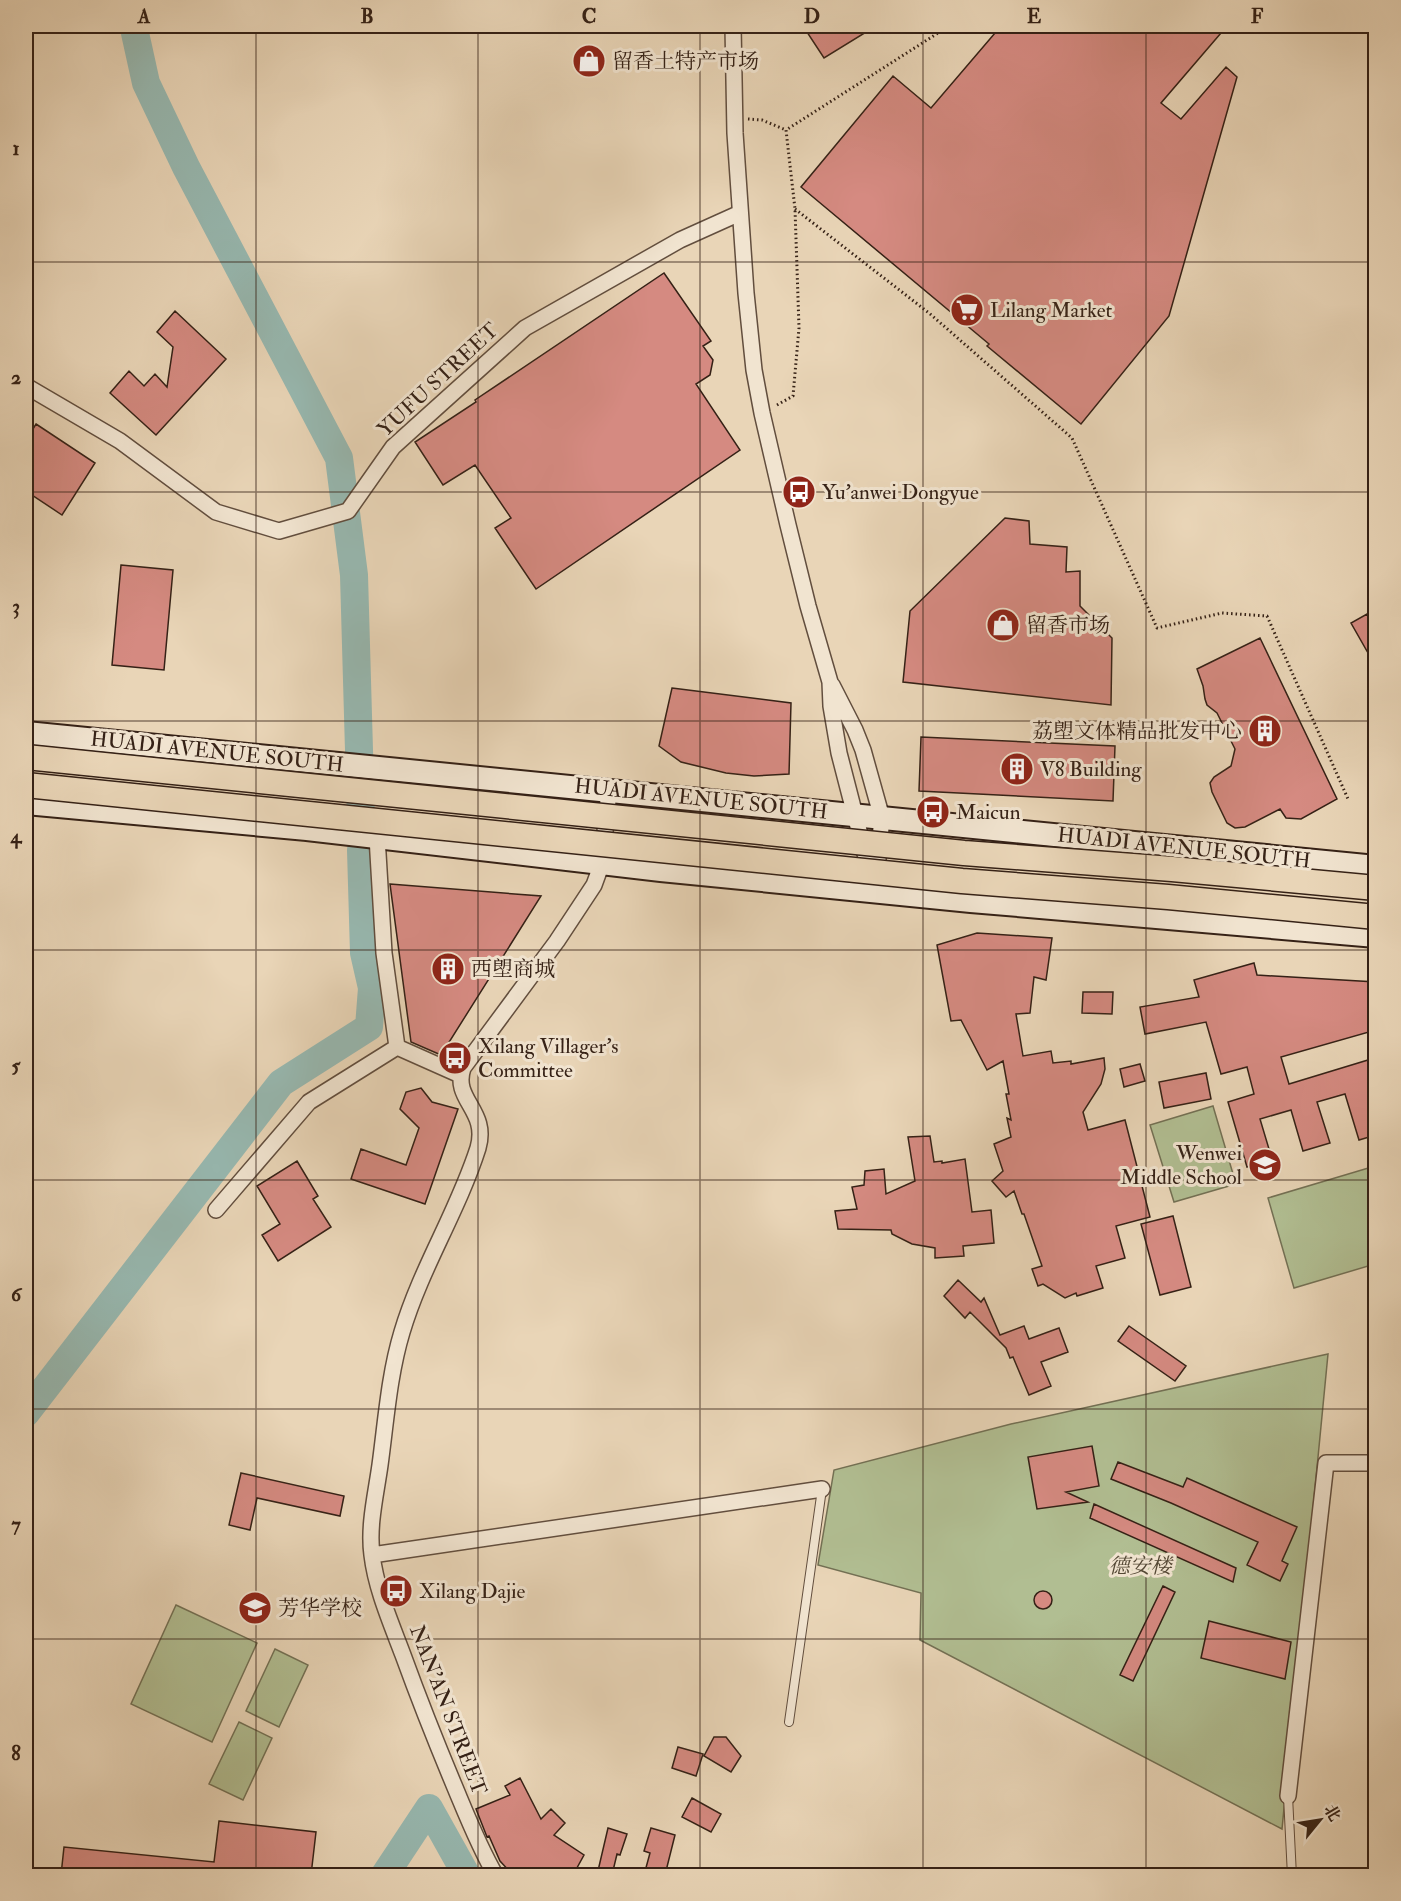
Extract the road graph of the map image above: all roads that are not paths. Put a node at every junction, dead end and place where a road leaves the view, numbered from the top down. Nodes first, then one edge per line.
1 (733, 26) edge
2 (740, 213) junction
3 (26, 386) edge
4 (830, 682) junction
5 (26, 733) edge
6 (26, 757) edge
7 (26, 785) edge
8 (609, 790) junction
9 (26, 803) edge
10 (855, 815) junction
11 (882, 818) junction
12 (377, 837) junction
13 (602, 863) junction
14 (1376, 867) edge
15 (1376, 888) edge
16 (875, 891) junction
17 (1376, 916) edge
18 (1376, 936) edge
19 (398, 1047) junction
20 (460, 1075) junction
21 (216, 1210) dead end
22 (1376, 1463) edge
23 (822, 1489) joint
24 (372, 1555) junction
25 (789, 1722) dead end
26 (1288, 1796) joint
27 (496, 1875) edge
28 (1292, 1875) edge

1 - 2 street
2 - 3 street, YUFU STREET
2 - 4 street
4 - 10 street
4 - 11 street
5 - 8 main road, HUADI AVENUE SOUTH
6 - 15 main road, HUADI AVENUE SOUTH, bridge
7 - 17 main road, bridge
8 - 10 main road, HUADI AVENUE SOUTH
8 - 13 street
9 - 12 main road
10 - 11 main road, HUADI AVENUE SOUTH
10 - 16 street
11 - 14 main road, HUADI AVENUE SOUTH
11 - 16 street
12 - 13 main road
12 - 19 street
13 - 16 main road
13 - 20 street
16 - 18 main road
19 - 20 street
19 - 21 street
20 - 24 street, NAN'AN STREET
22 - 26 street
23 - 24 street
23 - 25 lane
24 - 27 street, NAN'AN STREET
26 - 28 lane

